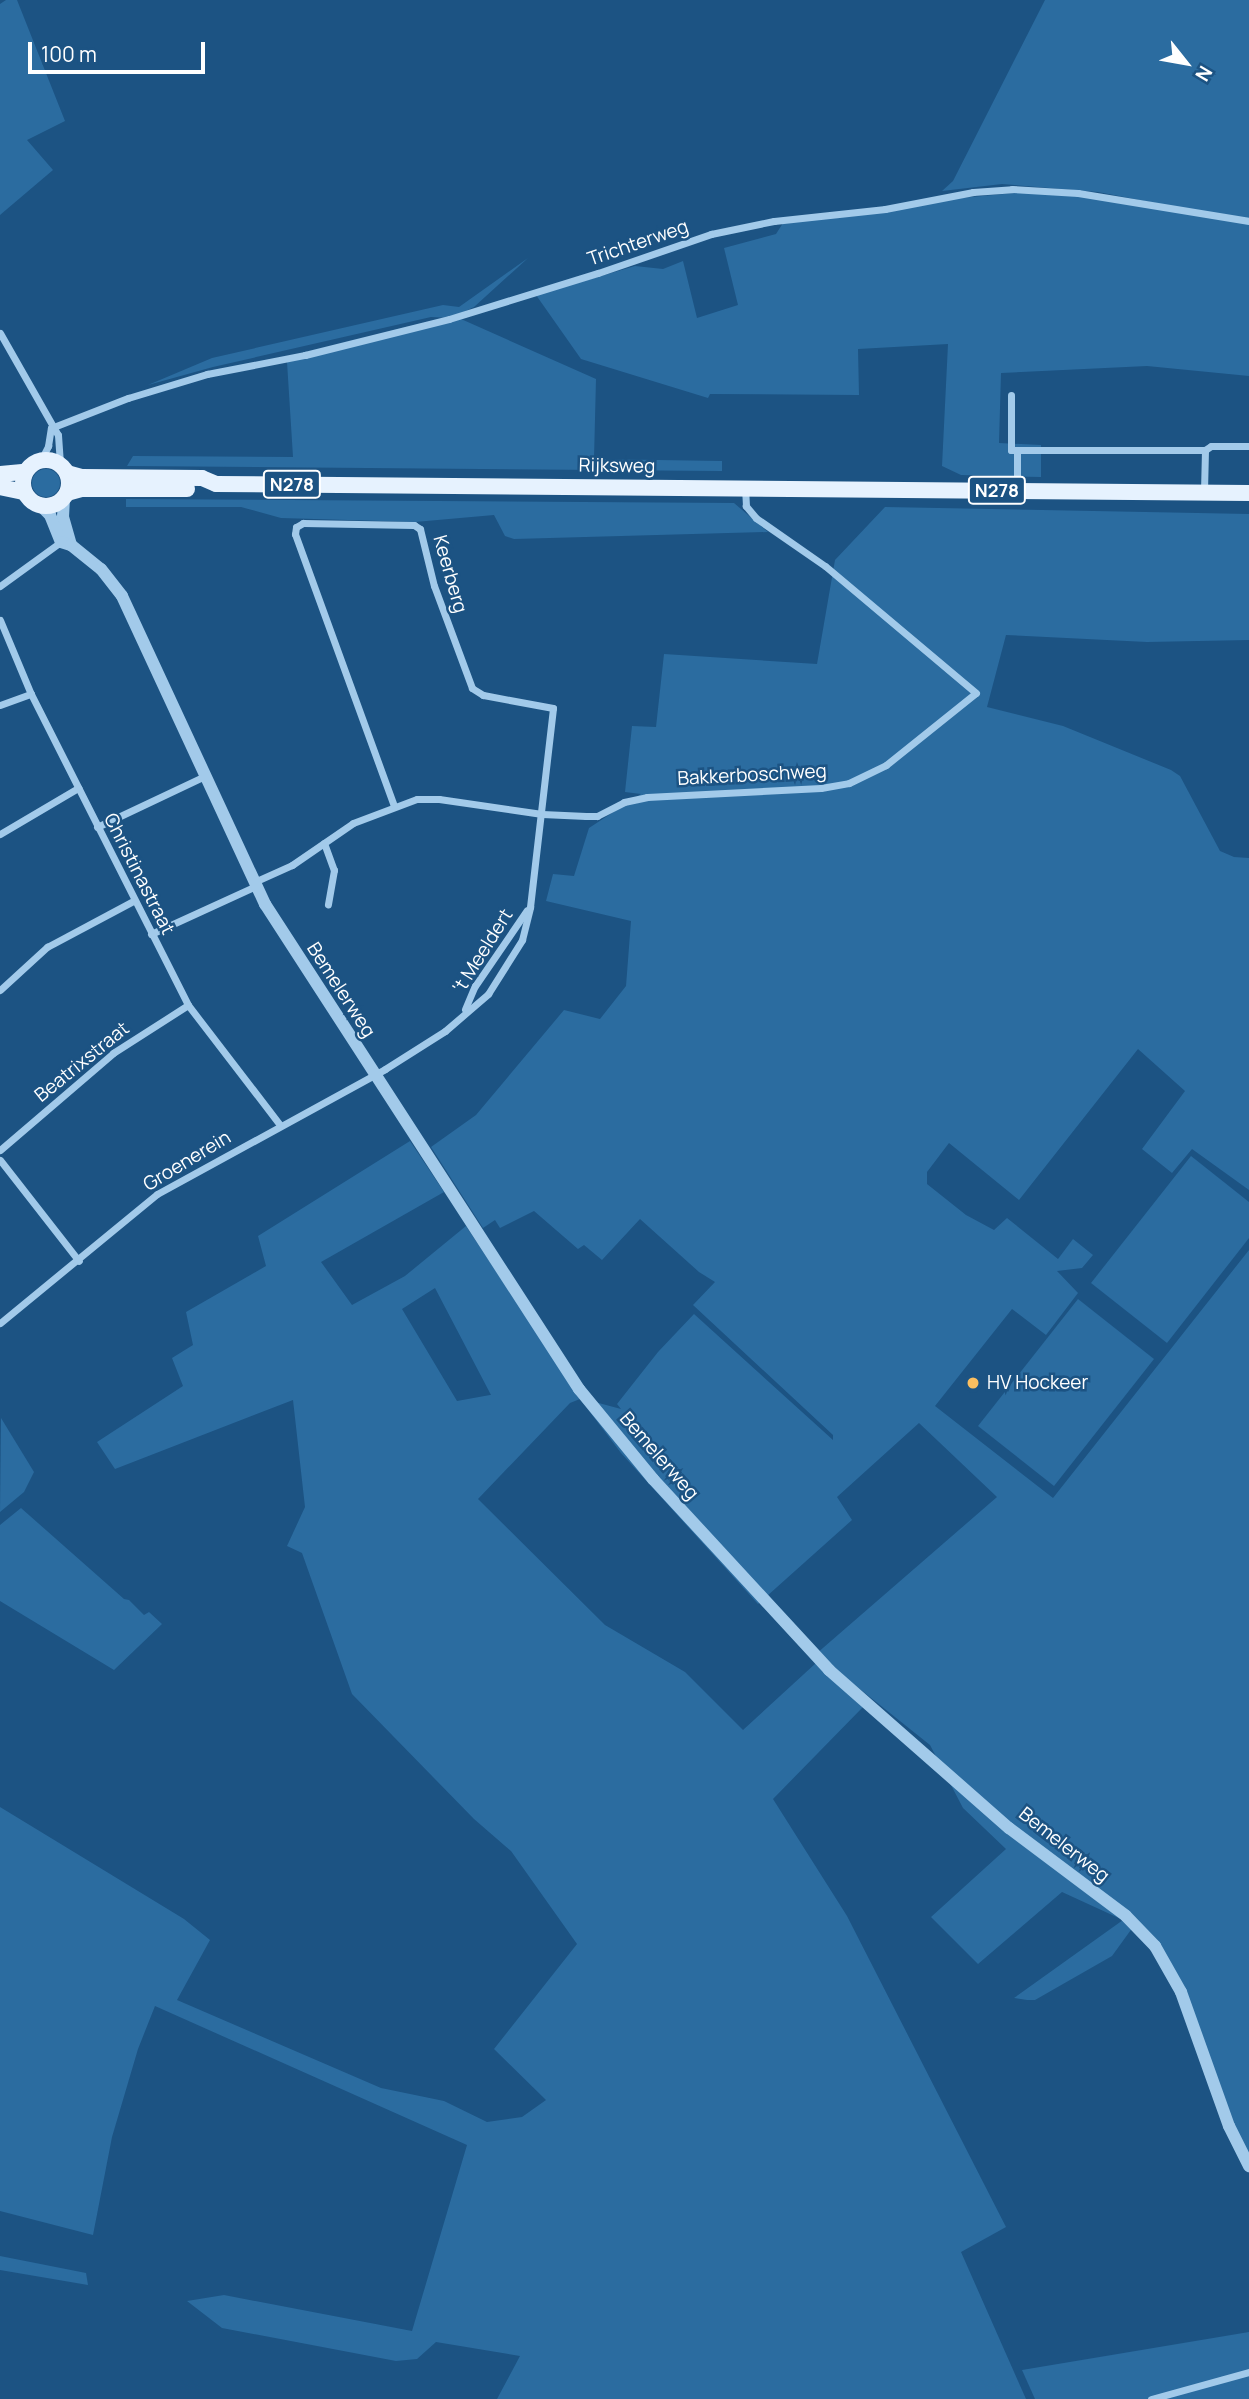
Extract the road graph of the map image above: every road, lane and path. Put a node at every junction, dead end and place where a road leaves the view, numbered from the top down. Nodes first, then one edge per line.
1 (1249, 220) edge
2 (0, 333) edge
3 (1012, 395) dead end
4 (51, 428) junction
5 (1249, 446) edge
6 (1017, 450) junction
7 (1205, 450) junction
8 (41, 460) junction
9 (63, 468) junction
10 (25, 472) junction
11 (0, 474) edge
12 (216, 484) junction
13 (0, 487) edge
14 (745, 488) junction
15 (1017, 491) junction
16 (24, 492) junction
17 (1204, 492) junction
18 (1249, 493) edge
19 (65, 495) junction
20 (41, 506) junction
21 (67, 542) junction
22 (0, 586) edge
23 (0, 620) edge
24 (31, 694) junction
25 (0, 705) edge
26 (205, 776) junction
27 (78, 788) junction
28 (394, 806) junction
29 (542, 814) junction
30 (97, 827) junction
31 (0, 834) edge
32 (324, 844) junction
33 (255, 884) junction
34 (133, 901) junction
35 (328, 904) dead end
36 (530, 907) junction
37 (151, 934) junction
38 (0, 990) edge
39 (188, 1005) junction
40 (464, 1013) junction
41 (374, 1076) junction
42 (280, 1125) junction
43 (0, 1150) edge
44 (0, 1160) edge
45 (79, 1261) junction
46 (0, 1323) edge
47 (1249, 2166) edge
48 (1249, 2372) edge
49 (1150, 2399) edge

1 - 4 street, Trichterweg
2 - 4 street
3 - 6 street
4 - 8 street
4 - 9 street
5 - 7 street
6 - 7 street
6 - 15 street
7 - 17 street
8 - 9 main road, N278
8 - 10 main road
9 - 12 main road, Rijksweg / N278
9 - 19 main road
10 - 11 main road
10 - 16 main road
12 - 14 main road, Rijksweg / N278
12 - 19 main road, Rijksweg / N278
13 - 16 main road
14 - 15 main road, Rijksweg / N278
14 - 29 street, Bakkerboschweg
15 - 17 main road, Rijksweg / N278
16 - 20 main road
17 - 18 main road, Rijksweg / N278
19 - 20 main road, N278
19 - 21 street
20 - 21 street, Bemelerweg
21 - 22 street
21 - 26 street, Bemelerweg
23 - 24 street, Christinastraat
24 - 25 street
24 - 27 street, Christinastraat
26 - 30 street
26 - 33 street, Bemelerweg
27 - 30 street, Christinastraat
27 - 31 street
28 - 29 street, Bakkerboschweg
28 - 29 street, Keerberg
28 - 32 street, Bakkerboschweg
29 - 36 street, 't Meeldert
30 - 34 street, Christinastraat
32 - 33 street, Bakkerboschweg
32 - 35 street
33 - 37 street
33 - 41 street, Bemelerweg
34 - 37 street, Christinastraat
34 - 38 street
36 - 40 street, 't Meeldert
36 - 40 street, 't Meeldert
37 - 39 street, Christinastraat
39 - 42 street, Christinastraat
39 - 43 street, Beatrixstraat
40 - 41 street, 't Meeldert
41 - 42 street, Groenerein
41 - 47 street, Bemelerweg
42 - 45 street, Groenerein
44 - 45 street
45 - 46 street, Groenerein
48 - 49 street

